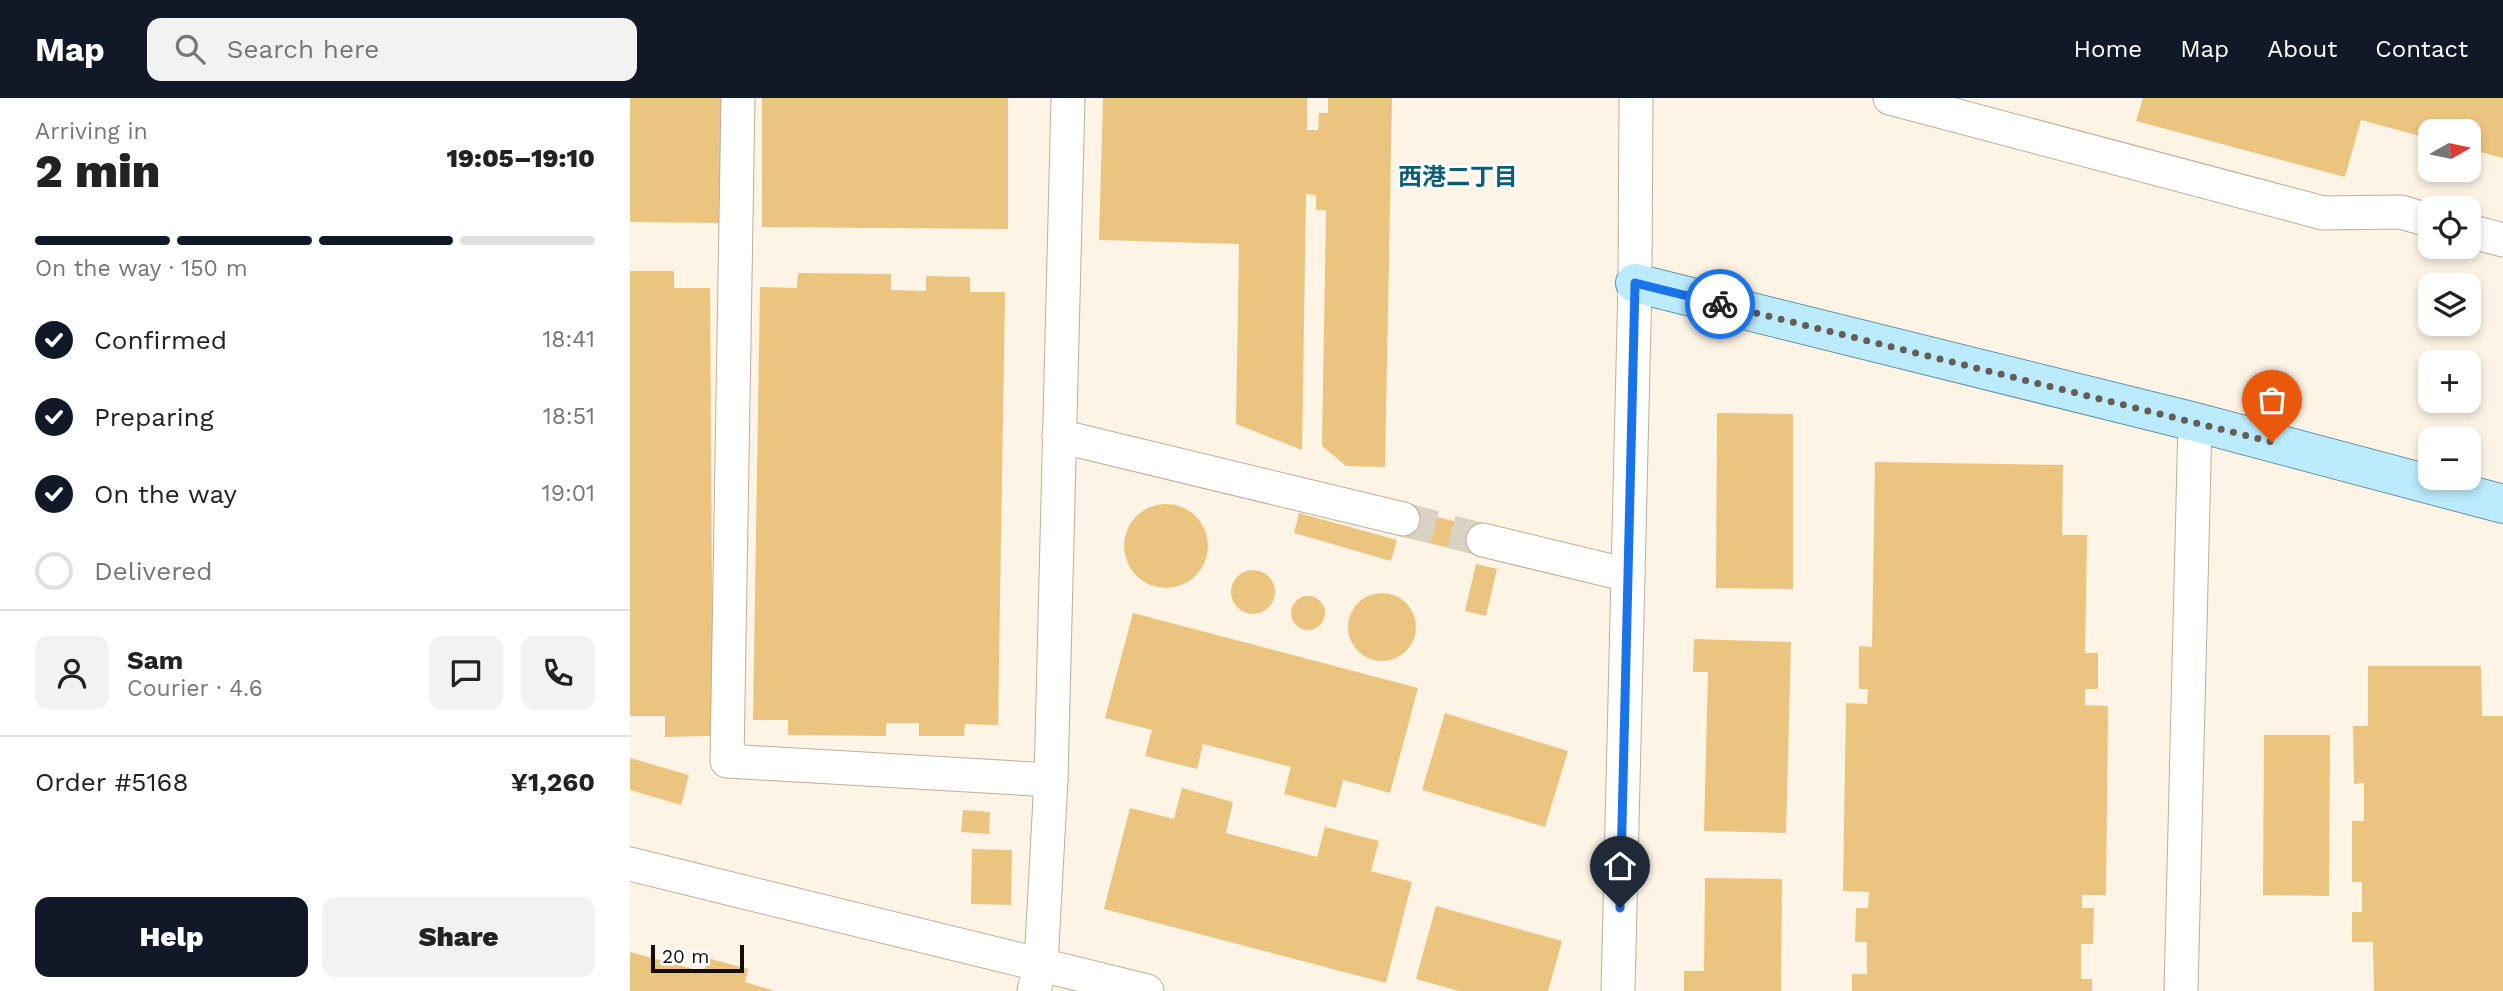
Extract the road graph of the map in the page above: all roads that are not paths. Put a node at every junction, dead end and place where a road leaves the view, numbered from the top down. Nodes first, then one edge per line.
1 (738, 98) edge
2 (1068, 98) edge
3 (1636, 98) edge
4 (1890, 98) edge
5 (2418, 217) edge
6 (2481, 234) edge
7 (2503, 240) edge
8 (1635, 283) junction
9 (2194, 422) junction
10 (1059, 436) junction
11 (2503, 504) edge
12 (1403, 519) tunnel mouth
13 (1483, 540) tunnel mouth
14 (1628, 575) junction
15 (1051, 779) junction
16 (630, 864) edge
17 (1037, 977) edge
18 (1147, 991) edge
19 (1618, 991) edge
20 (2181, 991) edge

1 - 15 street
2 - 10 street
3 - 8 street
4 - 5 street
6 - 7 street
8 - 9 main road
8 - 14 street
9 - 11 main road
9 - 20 street
10 - 12 street
10 - 15 street
13 - 14 street
14 - 19 street
15 - 17 street
16 - 17 street
17 - 18 street

